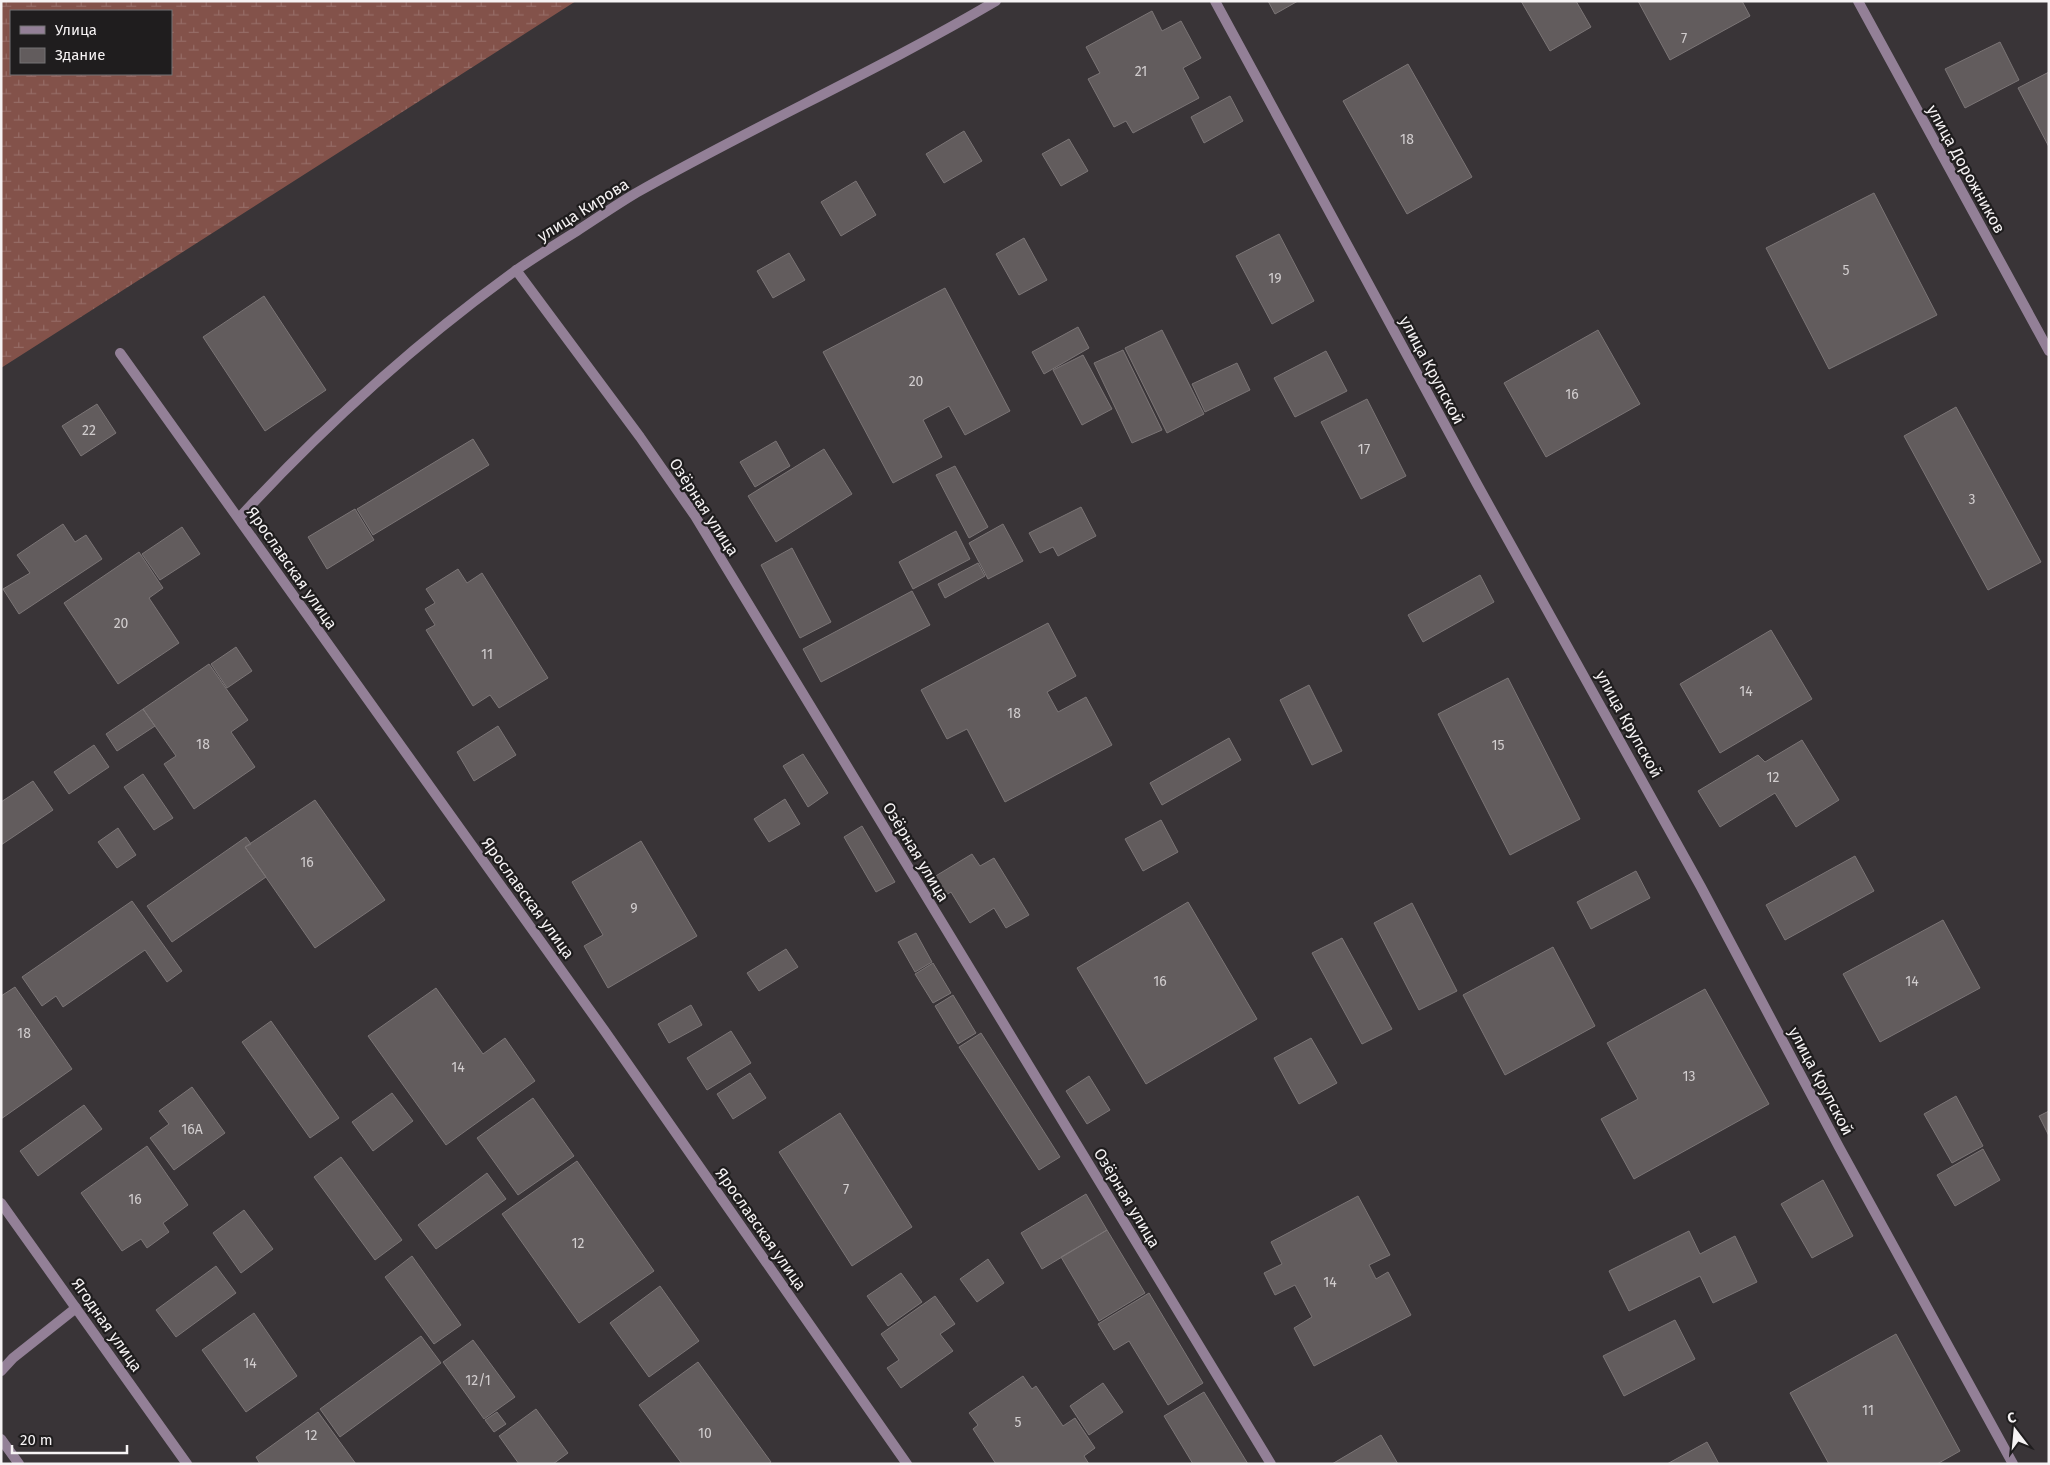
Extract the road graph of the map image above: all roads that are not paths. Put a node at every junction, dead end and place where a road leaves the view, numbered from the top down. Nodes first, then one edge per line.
1 (996, 1) edge
2 (1215, 1) edge
3 (1858, 1) edge
4 (516, 270) junction
5 (2049, 351) edge
6 (120, 352) dead end
7 (238, 518) junction
8 (1, 1203) edge
9 (76, 1308) junction
10 (1, 1371) edge
11 (1, 1439) edge
12 (19, 1464) edge
13 (187, 1464) edge
14 (907, 1464) edge
15 (1270, 1464) edge
16 (2013, 1464) edge

1 - 4 street, улица Кирова
2 - 16 street, улица Крупской
3 - 5 street, улица Дорожников
4 - 7 street, улица Кирова
4 - 15 street, Озёрная улица
6 - 7 street, Ярославская улица
7 - 14 street, Ярославская улица
8 - 9 street, Ягодная улица
9 - 10 street
9 - 13 street, Ягодная улица
11 - 12 street

